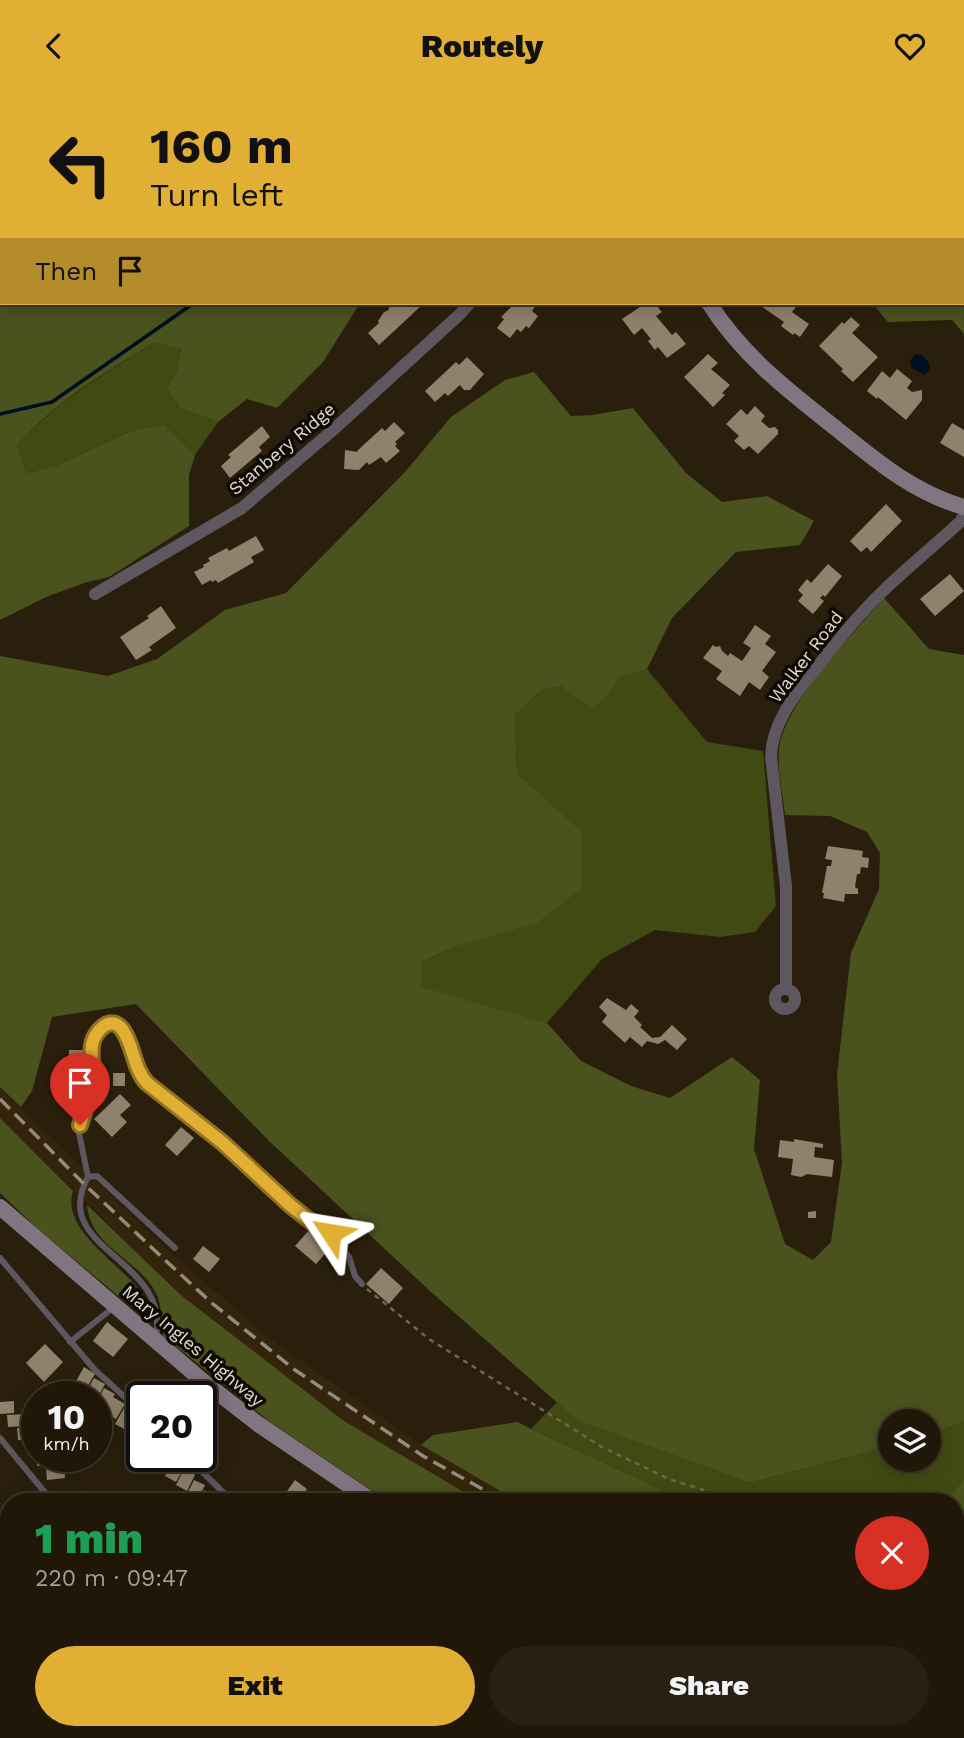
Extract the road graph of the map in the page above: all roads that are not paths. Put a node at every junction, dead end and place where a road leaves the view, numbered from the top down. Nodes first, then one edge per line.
1 (468, 305) edge
2 (711, 305) edge
3 (964, 507) edge
4 (964, 515) edge
5 (94, 594) dead end
6 (786, 988) dead end
7 (88, 1177) junction
8 (0, 1207) edge
9 (175, 1248) dead end
10 (0, 1258) edge
11 (362, 1284) road end
12 (115, 1306) junction
13 (155, 1339) junction
14 (70, 1342) junction
15 (126, 1398) edge
16 (0, 1438) edge
17 (202, 1472) edge
18 (45, 1493) edge
19 (224, 1493) edge
20 (360, 1493) edge

1 - 5 street, Stanbery Ridge
2 - 3 street
4 - 6 street, Walker Road
7 - 9 lane
7 - 11 lane
7 - 13 lane
8 - 12 street, Mary Ingles Highway
10 - 14 lane
12 - 13 street, Mary Ingles Highway
12 - 14 lane
13 - 20 street, Mary Ingles Highway
14 - 15 lane
16 - 18 lane
17 - 19 lane

